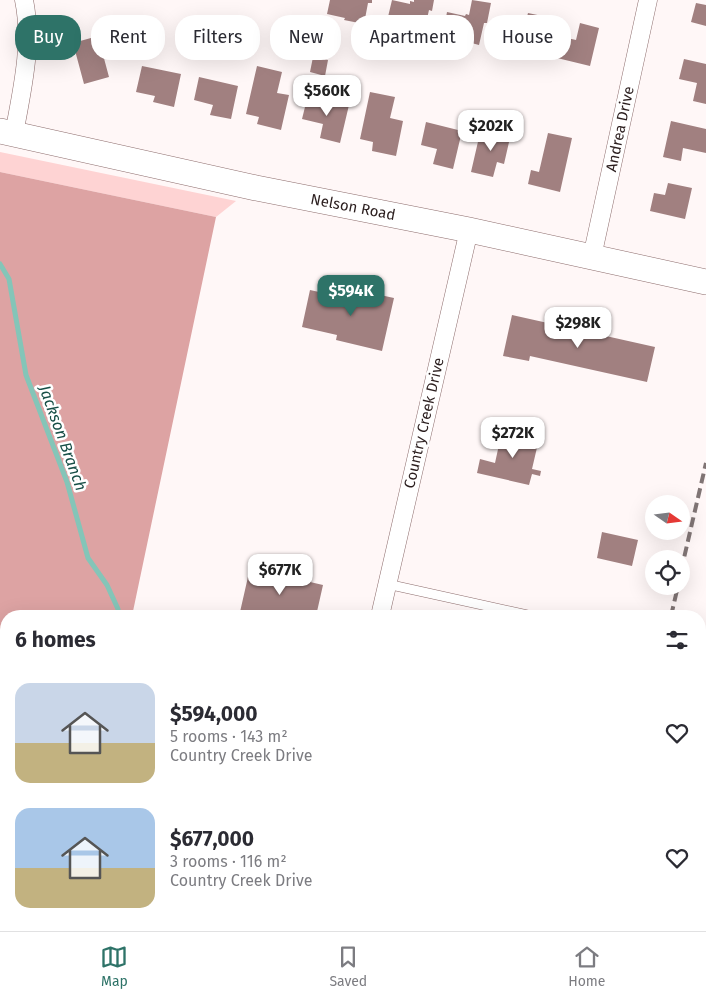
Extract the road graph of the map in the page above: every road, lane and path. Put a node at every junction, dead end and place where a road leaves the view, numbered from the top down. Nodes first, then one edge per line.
1 (24, 0) edge
2 (648, 0) edge
3 (7, 132) edge
4 (470, 230) junction
5 (592, 257) junction
6 (706, 282) edge
7 (387, 584) junction
8 (381, 610) edge
9 (505, 610) edge

1 - 3 street
2 - 5 street, Andrea Drive
3 - 4 street, Nelson Road
4 - 5 street, Nelson Road
4 - 7 street, Country Creek Drive
5 - 6 street, Nelson Road
7 - 8 street, Country Creek Drive
7 - 9 lane

